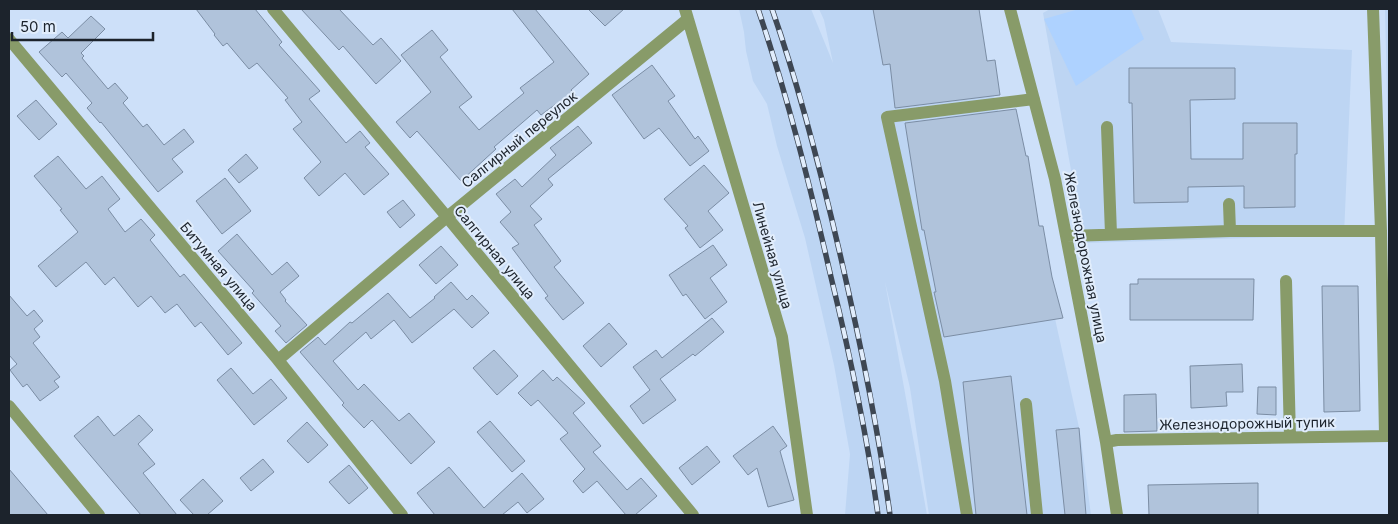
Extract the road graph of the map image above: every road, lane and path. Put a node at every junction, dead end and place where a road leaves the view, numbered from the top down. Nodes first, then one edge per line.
1 (273, 9) edge
2 (1010, 9) edge
3 (1373, 9) edge
4 (686, 14) edge
5 (9, 38) edge
6 (1034, 99) junction
7 (1107, 127) dead end
8 (1229, 204) dead end
9 (447, 217) junction
10 (1230, 231) junction
11 (1381, 231) junction
12 (1111, 234) junction
13 (1067, 236) junction
14 (1286, 282) dead end
15 (278, 360) junction
16 (1026, 404) dead end
17 (9, 406) edge
18 (1387, 435) edge
19 (1290, 437) junction
20 (1106, 442) junction
21 (99, 515) edge
22 (402, 515) edge
23 (693, 515) edge
24 (807, 515) edge
25 (967, 515) edge
26 (1037, 515) edge
27 (1117, 515) edge

1 - 9 street, Салгирная улица
2 - 6 street, Железнодорожная улица
3 - 11 street
4 - 9 street, Салгирный переулок
4 - 24 street, Линейная улица
5 - 15 street, Битумная улица
6 - 13 street, Железнодорожная улица
6 - 25 street
7 - 12 street
8 - 10 street
9 - 15 street, Салгирный переулок
9 - 23 street, Салгирная улица
10 - 11 street
10 - 12 street
11 - 18 street
12 - 13 street
13 - 20 street, Железнодорожная улица
14 - 19 street
15 - 22 street, Битумная улица
16 - 26 street
17 - 21 street
18 - 19 street, Железнодорожный тупик
19 - 20 street, Железнодорожный тупик
20 - 27 street, Железнодорожная улица

